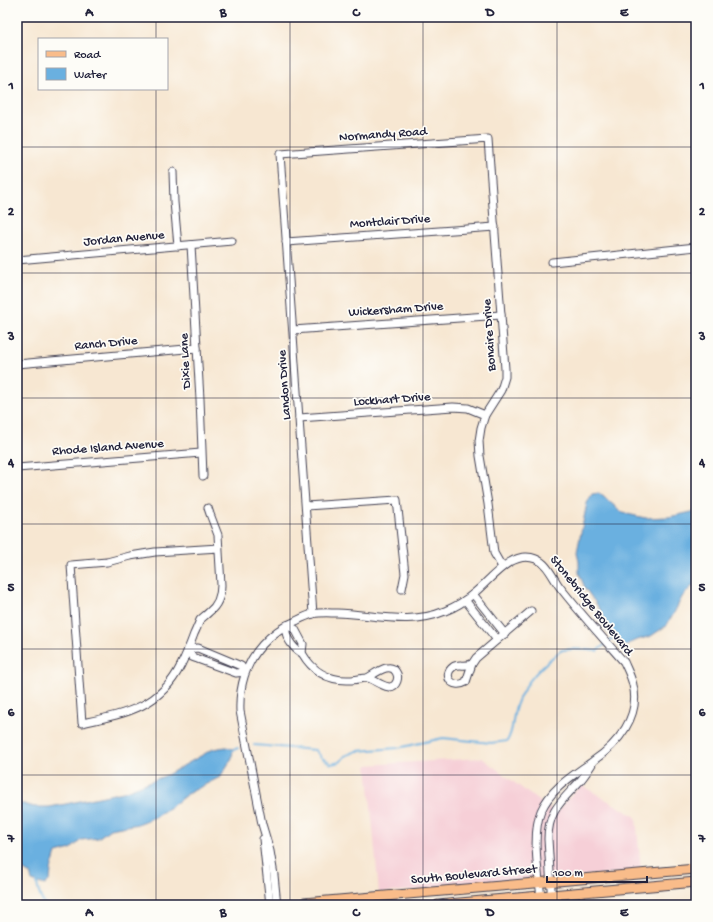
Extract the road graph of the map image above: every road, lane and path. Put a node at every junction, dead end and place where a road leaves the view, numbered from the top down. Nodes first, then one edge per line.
1 (488, 139) joint
2 (280, 154) joint
3 (173, 172) dead end
4 (495, 227) junction
5 (232, 241) dead end
6 (286, 242) junction
7 (191, 245) junction
8 (178, 246) junction
9 (696, 247) edge
10 (17, 260) edge
11 (552, 262) dead end
12 (501, 315) junction
13 (293, 330) junction
14 (197, 348) junction
15 (17, 364) edge
16 (485, 415) junction
17 (299, 418) junction
18 (201, 453) junction
19 (17, 468) edge
20 (203, 476) dead end
21 (306, 506) junction
22 (208, 508) dead end
23 (219, 548) junction
24 (502, 568) junction
25 (402, 589) dead end
26 (473, 594) junction
27 (465, 600) junction
28 (532, 611) dead end
29 (314, 614) junction
30 (287, 625) junction
31 (505, 634) junction
32 (299, 636) junction
33 (497, 640) junction
34 (290, 641) junction
35 (188, 649) junction
36 (210, 653) junction
37 (302, 653) junction
38 (221, 658) junction
39 (205, 662) junction
40 (472, 664) dead end
41 (217, 666) junction
42 (245, 672) junction
43 (367, 678) dead end
44 (595, 760) junction
45 (262, 824) junction
46 (548, 839) junction
47 (536, 840) junction
48 (696, 869) edge
49 (551, 882) junction
50 (696, 882) edge
51 (539, 883) junction
52 (552, 895) junction
53 (541, 900) edge
54 (270, 905) edge
55 (277, 905) edge
56 (302, 905) edge
57 (438, 905) edge
58 (552, 905) edge

1 - 2 street, Normandy Road
1 - 4 street, Bonaire Drive
2 - 6 street, Landon Drive
3 - 8 street
4 - 6 street, Montclair Drive
4 - 12 street, Bonaire Drive
5 - 7 street, Jordan Avenue
6 - 13 street, Landon Drive
7 - 8 street, Jordan Avenue
7 - 14 street, Dixie Lane
8 - 10 street, Jordan Avenue
9 - 11 street
12 - 13 street, Wickersham Drive
12 - 16 street, Bonaire Drive
13 - 17 street, Landon Drive
14 - 15 street, Ranch Drive
14 - 18 street, Dixie Lane
16 - 17 street, Lockhart Drive
16 - 24 street, Bonaire Drive
17 - 21 street, Landon Drive
18 - 19 street, Rhode Island Avenue
18 - 20 street, Dixie Lane
21 - 25 street
21 - 29 street, Landon Drive
22 - 23 street
23 - 35 street
23 - 35 street
24 - 26 street, Stonebridge Boulevard
24 - 44 street, Stonebridge Boulevard
26 - 27 street, Stonebridge Boulevard
26 - 31 street
27 - 29 street, Stonebridge Boulevard
27 - 33 street
28 - 31 street
29 - 30 street, Stonebridge Boulevard
30 - 32 street
30 - 34 street
30 - 42 street, Stonebridge Boulevard
31 - 33 street
32 - 34 street
32 - 37 street
33 - 40 street
34 - 37 street
35 - 36 street
35 - 39 street
36 - 38 street
36 - 39 street
37 - 43 street
38 - 41 street
38 - 42 street
39 - 41 street
41 - 42 street
42 - 45 street, Stonebridge Boulevard
44 - 46 street, Stonebridge Boulevard
44 - 47 street, Stonebridge Boulevard
45 - 54 street, Stonebridge Boulevard
45 - 55 street, Stonebridge Boulevard
46 - 47 street
46 - 49 street, Stonebridge Boulevard
47 - 51 street, Stonebridge Boulevard
48 - 49 main road, South Boulevard Street
49 - 51 main road, South Boulevard Street
49 - 52 street, Stonebridge Boulevard
50 - 52 main road, South Boulevard Street
51 - 53 street, Stonebridge Boulevard
51 - 56 main road, South Boulevard Street
52 - 53 main road, South Boulevard Street
52 - 58 street, Stonebridge Boulevard
53 - 57 main road, South Boulevard Street

